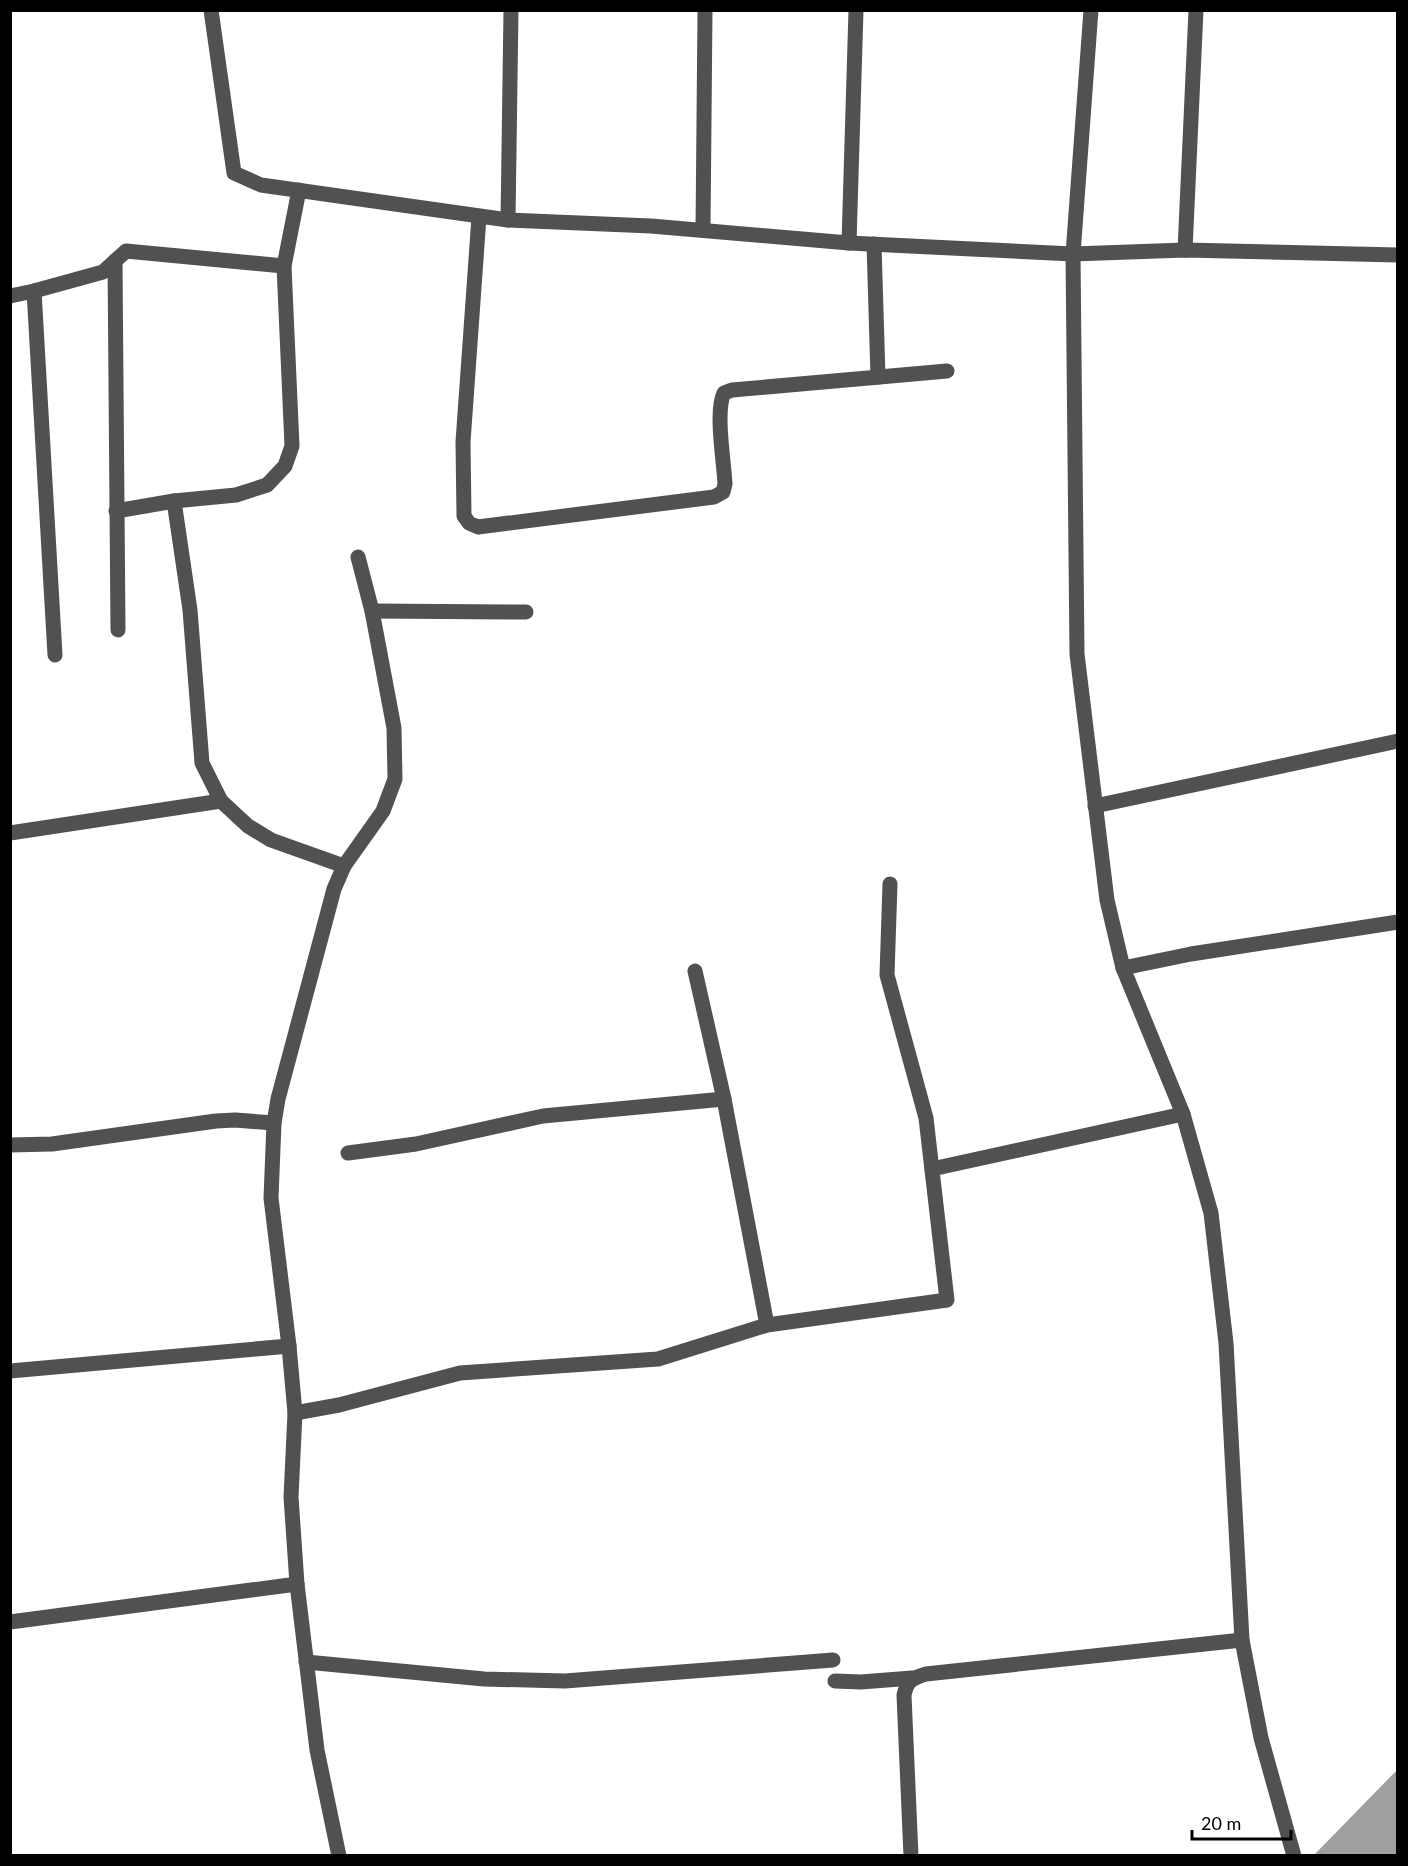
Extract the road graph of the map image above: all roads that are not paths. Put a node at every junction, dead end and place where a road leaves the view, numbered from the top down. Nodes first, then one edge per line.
1 (211, 10) edge
2 (511, 10) edge
3 (705, 10) edge
4 (856, 10) edge
5 (1091, 10) edge
6 (1197, 10) edge
7 (298, 190) junction
8 (479, 217) junction
9 (508, 220) junction
10 (703, 230) junction
11 (849, 243) junction
12 (874, 244) junction
13 (1185, 250) junction
14 (1073, 254) junction
15 (1398, 255) edge
16 (115, 261) junction
17 (284, 266) junction
18 (34, 291) junction
19 (10, 296) edge
20 (947, 371) dead end
21 (878, 377) junction
22 (174, 501) junction
23 (116, 511) junction
24 (358, 557) dead end
25 (372, 611) junction
26 (526, 612) dead end
27 (118, 630) dead end
28 (55, 655) dead end
29 (1398, 741) edge
30 (221, 801) junction
31 (1095, 807) junction
32 (10, 833) edge
33 (344, 866) junction
34 (890, 884) dead end
35 (1398, 922) edge
36 (1123, 968) junction
37 (695, 970) dead end
38 (724, 1098) junction
39 (1183, 1114) junction
40 (274, 1123) junction
41 (10, 1145) edge
42 (348, 1153) dead end
43 (932, 1169) junction
44 (766, 1325) junction
45 (289, 1346) junction
46 (10, 1371) edge
47 (295, 1413) junction
48 (297, 1584) junction
49 (10, 1622) edge
50 (1242, 1640) junction
51 (833, 1660) dead end
52 (306, 1662) junction
53 (912, 1678) junction
54 (835, 1681) dead end
55 (339, 1856) edge
56 (911, 1856) edge
57 (1294, 1856) edge

1 - 7 street
2 - 9 street
3 - 10 street
4 - 11 street
5 - 14 street
6 - 13 street
7 - 8 street
7 - 17 street
8 - 9 street
8 - 21 street
9 - 10 street
10 - 11 street
11 - 12 street
12 - 14 street
12 - 21 street
13 - 14 street
13 - 15 street
14 - 31 street
16 - 17 street
16 - 18 street
16 - 23 street
17 - 22 street
18 - 19 street
18 - 28 street
20 - 21 street
22 - 23 street
22 - 30 street
23 - 27 street
24 - 25 street
25 - 26 street
25 - 33 street
29 - 31 street
30 - 32 street
30 - 33 street
31 - 36 street
33 - 40 street
34 - 43 street
35 - 36 street
36 - 39 street
37 - 38 street
38 - 42 street
38 - 44 street
39 - 43 street
39 - 50 street
40 - 41 street
40 - 45 street
43 - 44 street
44 - 47 street
45 - 46 street
45 - 47 street
47 - 48 street
48 - 49 street
48 - 52 street
50 - 53 street
50 - 57 street
51 - 52 street
52 - 55 street
53 - 54 street
53 - 56 street

